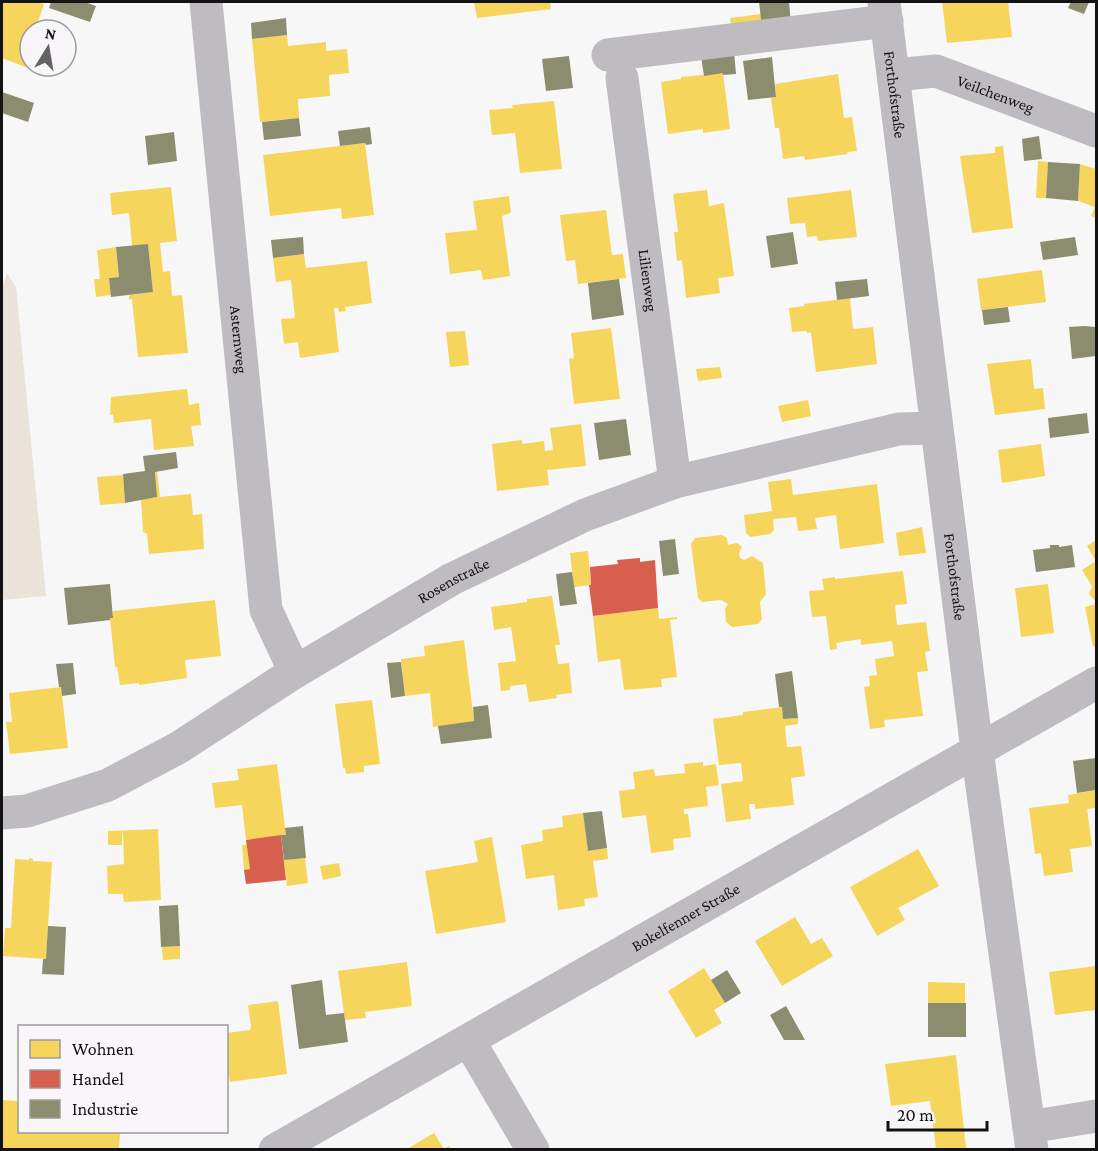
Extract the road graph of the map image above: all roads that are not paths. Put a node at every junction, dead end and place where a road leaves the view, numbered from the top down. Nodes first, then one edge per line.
1 (206, 2) edge
2 (886, 11) edge
3 (894, 75) junction
4 (1096, 131) edge
5 (936, 428) junction
6 (675, 482) junction
7 (295, 672) junction
8 (1096, 682) edge
9 (977, 750) junction
10 (2, 813) edge
11 (469, 1041) junction
12 (1096, 1116) edge
13 (1030, 1138) edge
14 (275, 1149) edge
15 (533, 1149) edge

1 - 7 street, Asternweg
2 - 3 street, Forthofstraße
2 - 6 street, Lilienweg
3 - 4 street, Veilchenweg
3 - 5 street, Forthofstraße
5 - 6 street, Rosenstraße
5 - 9 street, Forthofstraße
6 - 7 street, Rosenstraße
7 - 10 street, Rosenstraße
8 - 9 street, Bokelfenner Straße
9 - 11 street, Bokelfenner Straße
9 - 13 street, Forthofstraße
11 - 14 street, Bokelfenner Straße
11 - 15 street
12 - 13 street

